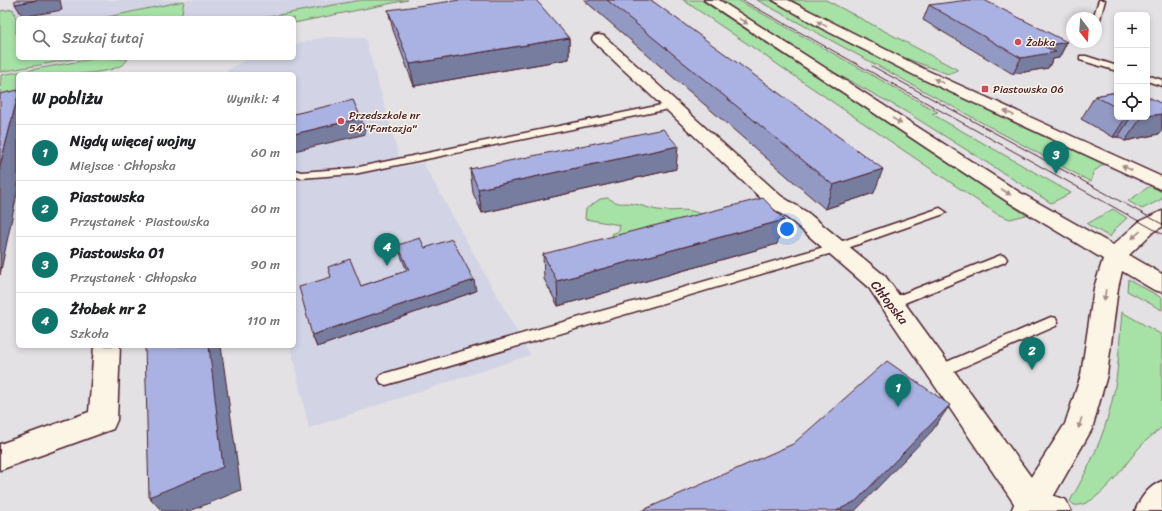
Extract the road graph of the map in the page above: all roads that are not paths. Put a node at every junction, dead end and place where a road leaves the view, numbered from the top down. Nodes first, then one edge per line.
1 (710, 0) edge
2 (779, 0) edge
3 (1102, 0) edge
4 (1098, 12) edge
5 (599, 39) dead end
6 (1083, 58) dead end
7 (1114, 68) edge
8 (1150, 79) edge
9 (1162, 83) edge
10 (671, 106) junction
11 (296, 173) edge
12 (1162, 184) edge
13 (940, 212) dead end
14 (1162, 218) edge
15 (835, 248) junction
16 (1114, 258) junction
17 (1001, 260) dead end
18 (1162, 284) edge
19 (892, 303) junction
20 (1051, 322) dead end
21 (108, 348) edge
22 (940, 371) junction
23 (386, 379) dead end
24 (0, 456) edge
25 (1162, 496) edge
26 (1038, 509) edge
27 (1151, 511) edge

1 -> 16 street
12 -> 2 street
3 - 4 lane
5 - 10 street, Chłopska
6 - 7 lane
8 - 9 lane
10 - 11 lane
10 - 15 street, Chłopska
13 - 15 lane
14 -> 16 street
15 - 19 street, Chłopska
15 - 23 lane
16 - 18 street
16 -> 26 street
17 - 19 lane
19 - 22 street, Chłopska
20 - 22 lane
21 - 24 street
22 - 26 street, Chłopska
25 - 27 street

